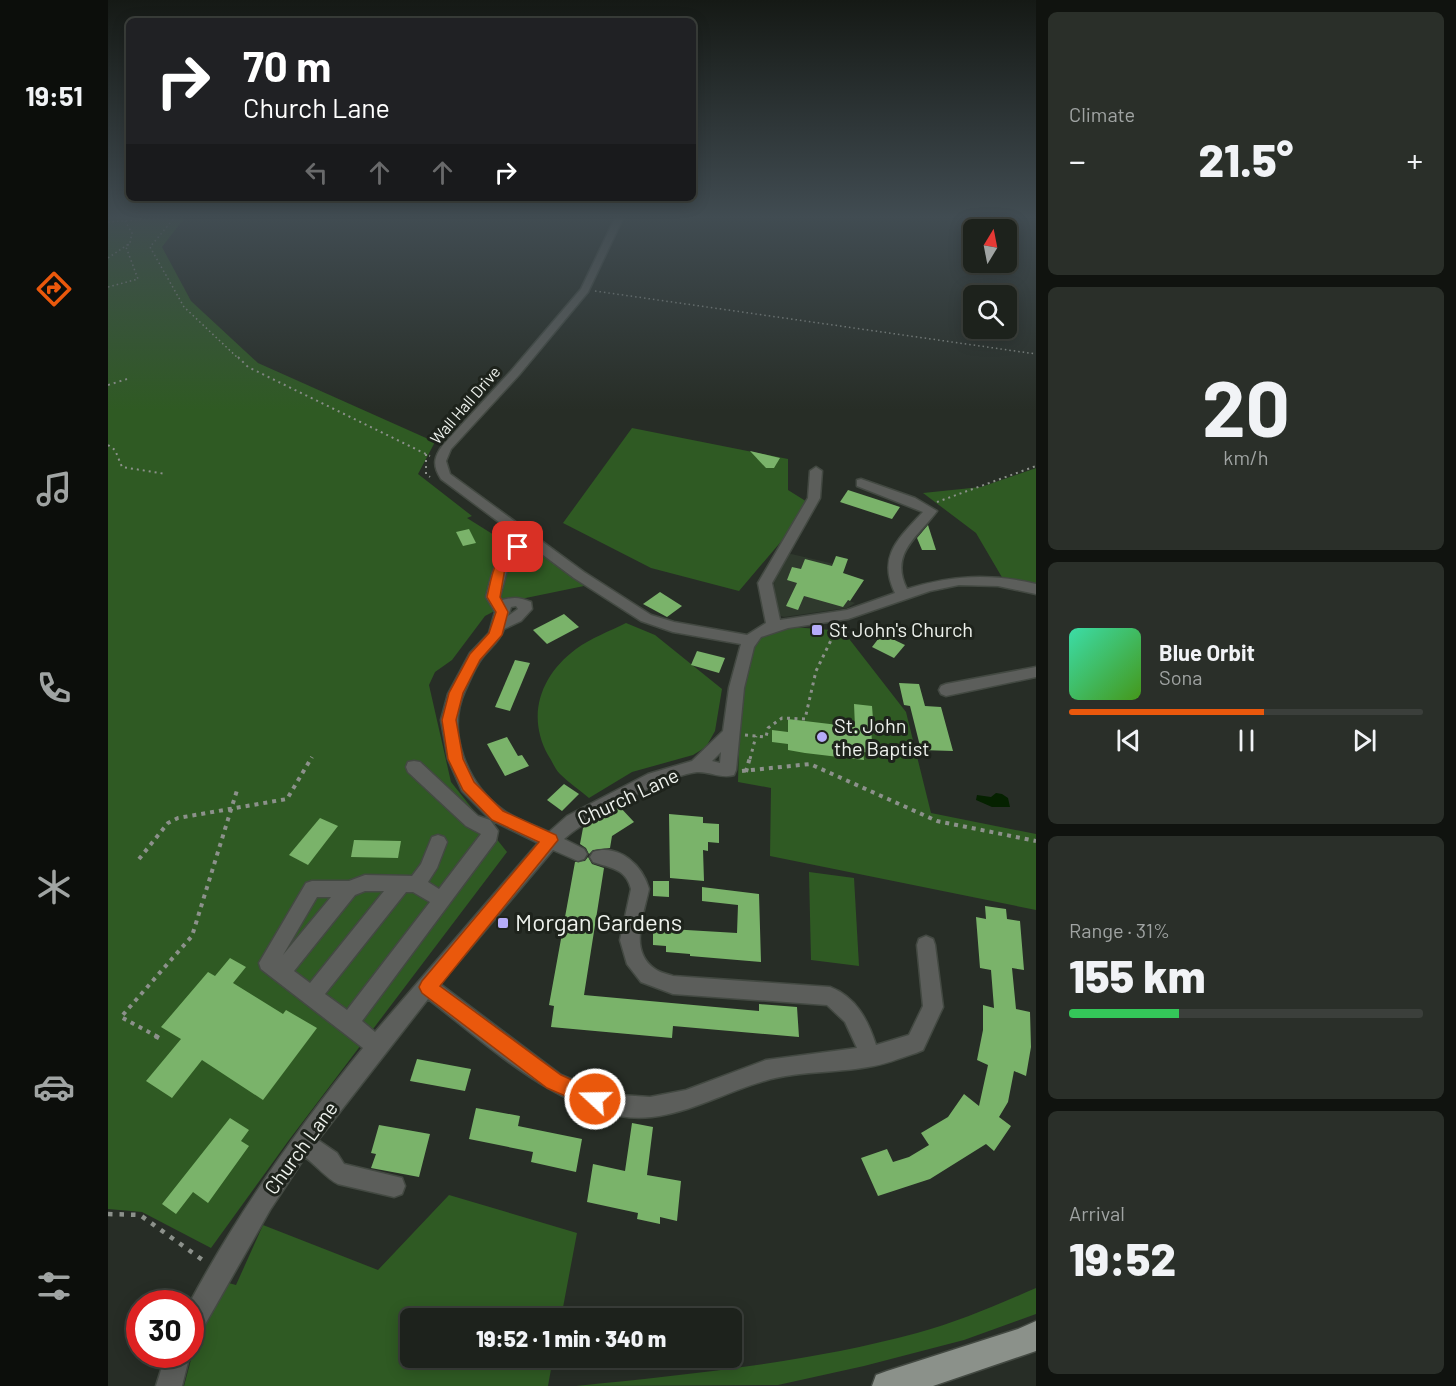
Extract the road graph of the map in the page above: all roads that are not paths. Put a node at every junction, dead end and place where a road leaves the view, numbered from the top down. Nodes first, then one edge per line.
1 (589, 281) edge
2 (816, 471) dead end
3 (861, 483) dead end
4 (518, 547) dead end
5 (1036, 590) edge
6 (903, 596) junction
7 (774, 626) junction
8 (749, 640) junction
9 (1036, 672) edge
10 (946, 690) dead end
11 (729, 734) junction
12 (414, 766) dead end
13 (697, 766) junction
14 (491, 820) junction
15 (550, 840) junction
16 (438, 842) dead end
17 (578, 854) dead end
18 (599, 857) dead end
19 (408, 884) junction
20 (349, 889) junction
21 (442, 900) junction
22 (926, 945) dead end
23 (281, 972) junction
24 (428, 987) junction
25 (313, 994) junction
26 (349, 1023) junction
27 (377, 1047) junction
28 (870, 1057) junction
29 (303, 1142) junction
30 (394, 1186) dead end
31 (204, 1301) edge
32 (1036, 1336) edge
33 (174, 1368) edge
34 (169, 1386) edge
35 (887, 1386) edge

1 - 8 street, Wall Hall Drive
2 - 7 street
3 - 6 street
4 - 14 street
5 - 6 street
6 - 7 street
7 - 8 street
8 - 11 street
9 - 10 street
11 - 13 street, Church Lane
11 - 13 street
12 - 14 street
13 - 15 street, Church Lane
14 - 15 street
14 - 21 street
15 - 17 street
15 - 24 street, Church Lane
16 - 19 street
18 - 28 street
19 - 20 street
19 - 21 street
19 - 25 street
20 - 23 street
20 - 23 street
21 - 26 street
22 - 28 street
23 - 25 street
24 - 27 street, Church Lane
24 - 28 street
25 - 26 street
26 - 27 street
27 - 29 street, Church Lane
29 - 30 street
29 - 31 street, Church Lane
32 - 35 main road
33 - 34 street

